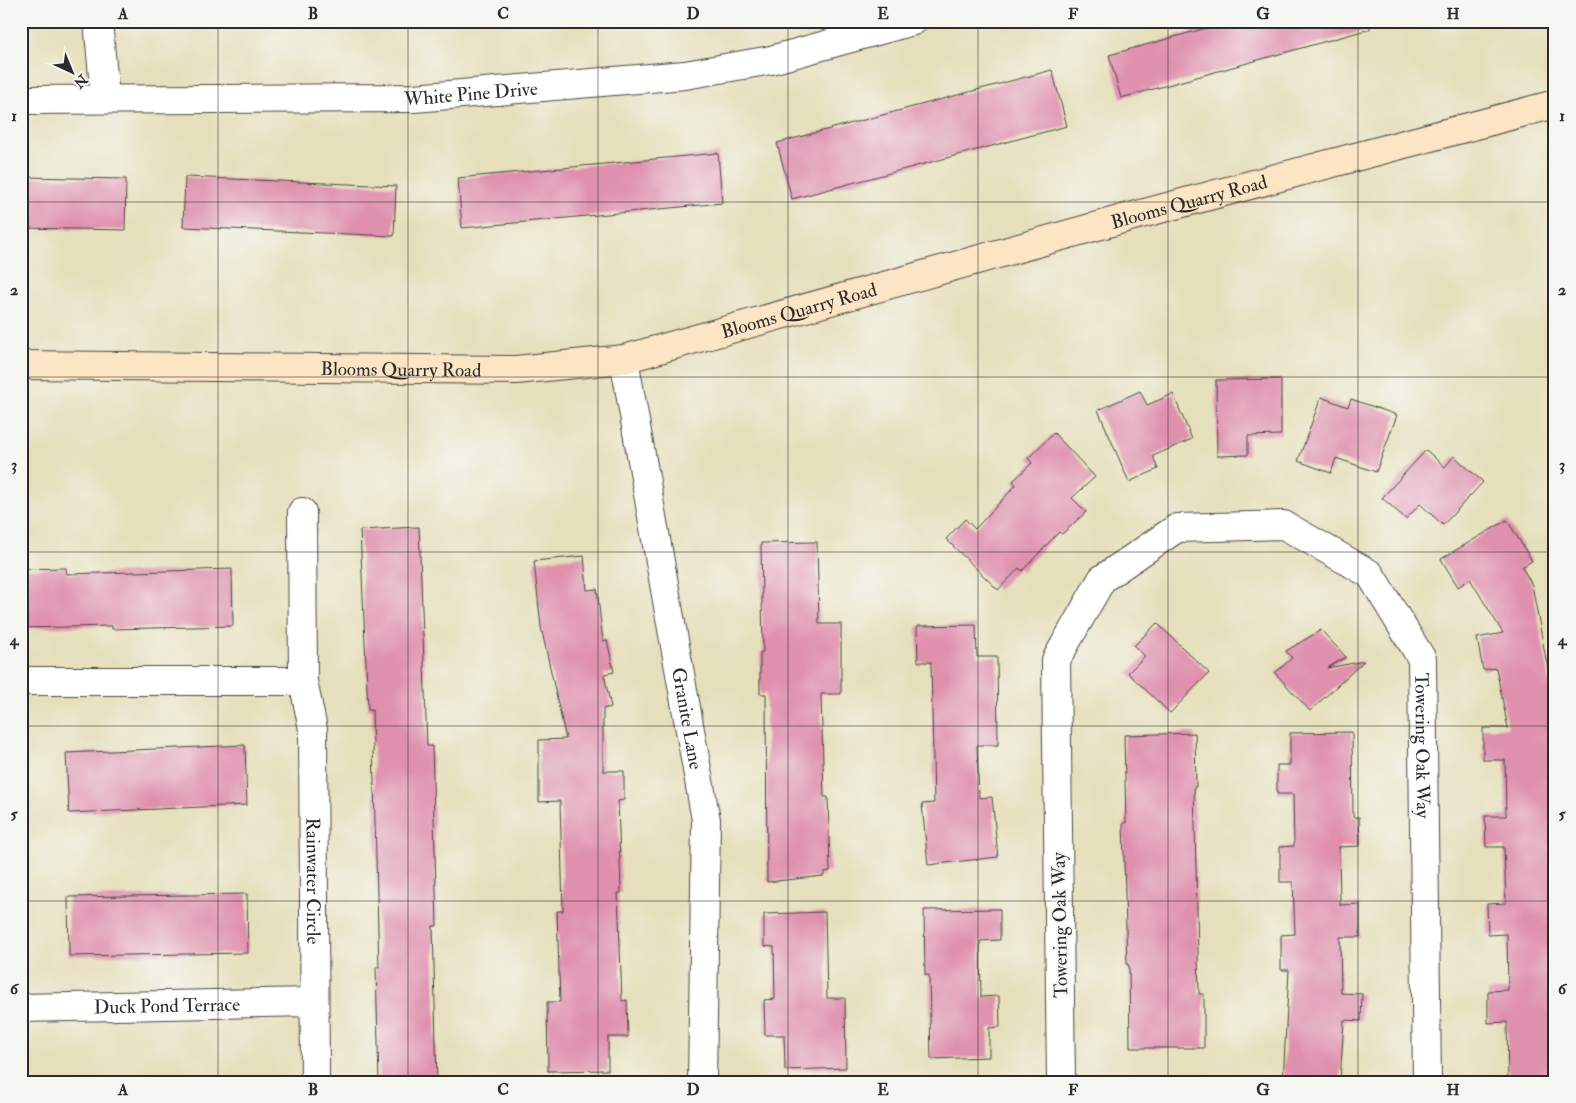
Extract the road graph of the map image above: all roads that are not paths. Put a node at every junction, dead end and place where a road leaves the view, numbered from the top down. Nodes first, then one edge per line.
1 (98, 21) edge
2 (913, 21) edge
3 (105, 98) junction
4 (21, 100) edge
5 (1555, 104) edge
6 (624, 359) junction
7 (21, 365) edge
8 (302, 512) dead end
9 (21, 681) edge
10 (303, 681) junction
11 (314, 1002) junction
12 (21, 1008) edge
13 (315, 1082) edge
14 (702, 1082) edge
15 (1060, 1082) edge
16 (1427, 1082) edge

1 - 3 street
2 - 3 street, White Pine Drive
3 - 4 street, White Pine Drive
5 - 6 street, Blooms Quarry Road
6 - 7 street, Blooms Quarry Road
6 - 14 street, Granite Lane
8 - 10 street, Rainwater Circle
9 - 10 street
10 - 11 street, Rainwater Circle
11 - 12 street, Duck Pond Terrace
11 - 13 street, Rainwater Circle
15 - 16 street, Towering Oak Way

